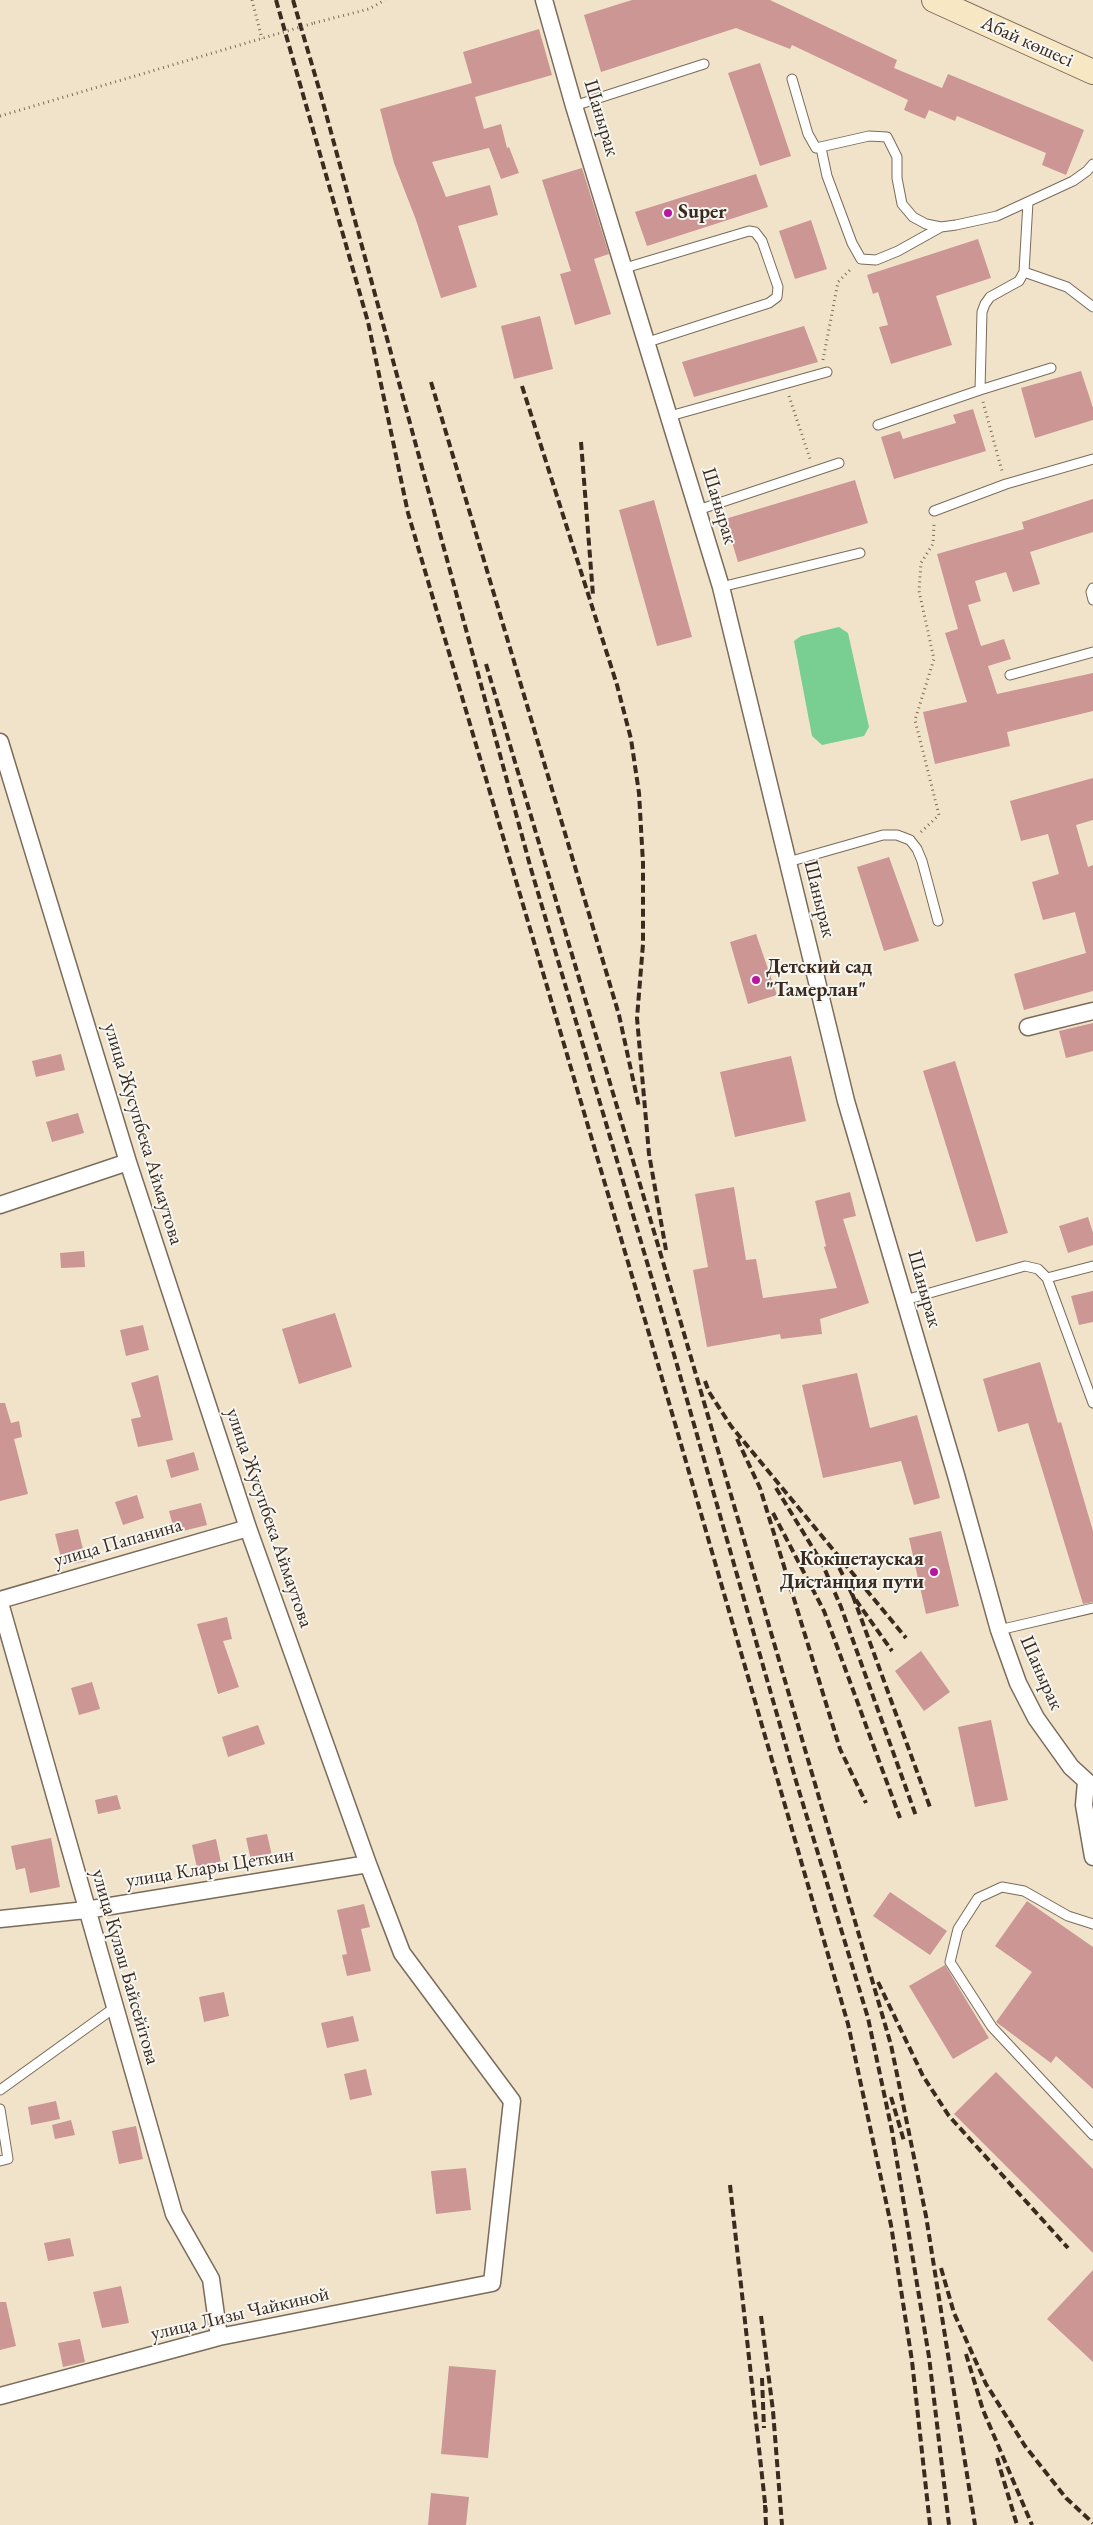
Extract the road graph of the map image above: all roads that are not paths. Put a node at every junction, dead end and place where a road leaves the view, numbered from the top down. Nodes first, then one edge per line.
1 (544, 0) edge
2 (934, 0) edge
3 (704, 64) dead end
4 (1093, 72) edge
5 (792, 79) dead end
6 (574, 106) junction
7 (821, 148) junction
8 (1093, 164) edge
9 (1028, 202) junction
10 (941, 227) junction
11 (625, 268) junction
12 (1024, 272) junction
13 (1093, 307) edge
14 (648, 342) junction
15 (1051, 368) dead end
16 (827, 372) dead end
17 (980, 390) junction
18 (670, 416) junction
19 (878, 425) dead end
20 (1093, 459) edge
21 (839, 463) dead end
22 (698, 510) junction
23 (934, 511) road end
24 (860, 553) dead end
25 (721, 587) junction
26 (1093, 588) edge
27 (1093, 600) edge
28 (1093, 652) edge
29 (1010, 675) dead end
30 (0, 742) edge
31 (7, 790) edge
32 (788, 862) junction
33 (938, 921) dead end
34 (1093, 1012) edge
35 (1028, 1027) dead end
36 (128, 1162) junction
37 (0, 1204) edge
38 (1093, 1266) edge
39 (1047, 1278) junction
40 (905, 1300) junction
41 (1093, 1403) edge
42 (248, 1528) junction
43 (0, 1601) edge
44 (1093, 1608) edge
45 (999, 1630) junction
46 (1089, 1785) edge
47 (1093, 1857) edge
48 (368, 1864) junction
49 (86, 1910) junction
50 (0, 1919) edge
51 (1093, 1924) edge
52 (114, 2008) junction
53 (0, 2090) edge
54 (0, 2109) edge
55 (1093, 2135) edge
56 (0, 2162) edge
57 (492, 2283) joint
58 (219, 2337) junction
59 (0, 2396) edge

1 - 6 street, Шанырак
2 - 4 street, Абай көшесі
3 - 6 lane
5 - 7 lane
6 - 11 street, Шанырак
7 - 10 lane
7 - 10 lane
8 - 9 lane
9 - 10 lane
9 - 12 lane
11 - 14 street, Шанырак
11 - 14 lane
12 - 13 lane
12 - 17 lane
14 - 18 street, Шанырак
15 - 17 lane
16 - 18 lane
17 - 19 lane
18 - 22 street, Шанырак
20 - 23 lane
21 - 22 lane
22 - 25 street, Шанырак
24 - 25 lane
25 - 32 street, Шанырак
26 - 27 lane
28 - 29 lane
30 - 31 street, улица Жусупбека Аймаутова
31 - 36 street, улица Жусупбека Аймаутова
32 - 33 lane
32 - 40 street, Шанырак
34 - 35 street
36 - 37 street
36 - 42 street, улица Жусупбека Аймаутова
38 - 39 lane
39 - 40 lane
39 - 41 lane
40 - 45 street, Шанырак
42 - 43 street, улица Папанина
42 - 48 street, улица Жусупбека Аймаутова
43 - 49 street, улица Күләш Байсейітова
44 - 45 lane
45 - 46 street, Шанырак
46 - 47 street
48 - 49 street, улица Клары Цеткин
48 - 57 street, улица Жусупбека Аймаутова
49 - 50 street, улица Клары Цеткин
49 - 52 street, улица Күләш Байсейітова
51 - 55 lane
52 - 53 lane
52 - 58 street, улица Күләш Байсейітова
54 - 56 lane
57 - 58 street, улица Лизы Чайкиной
58 - 59 street, улица Лизы Чайкиной

